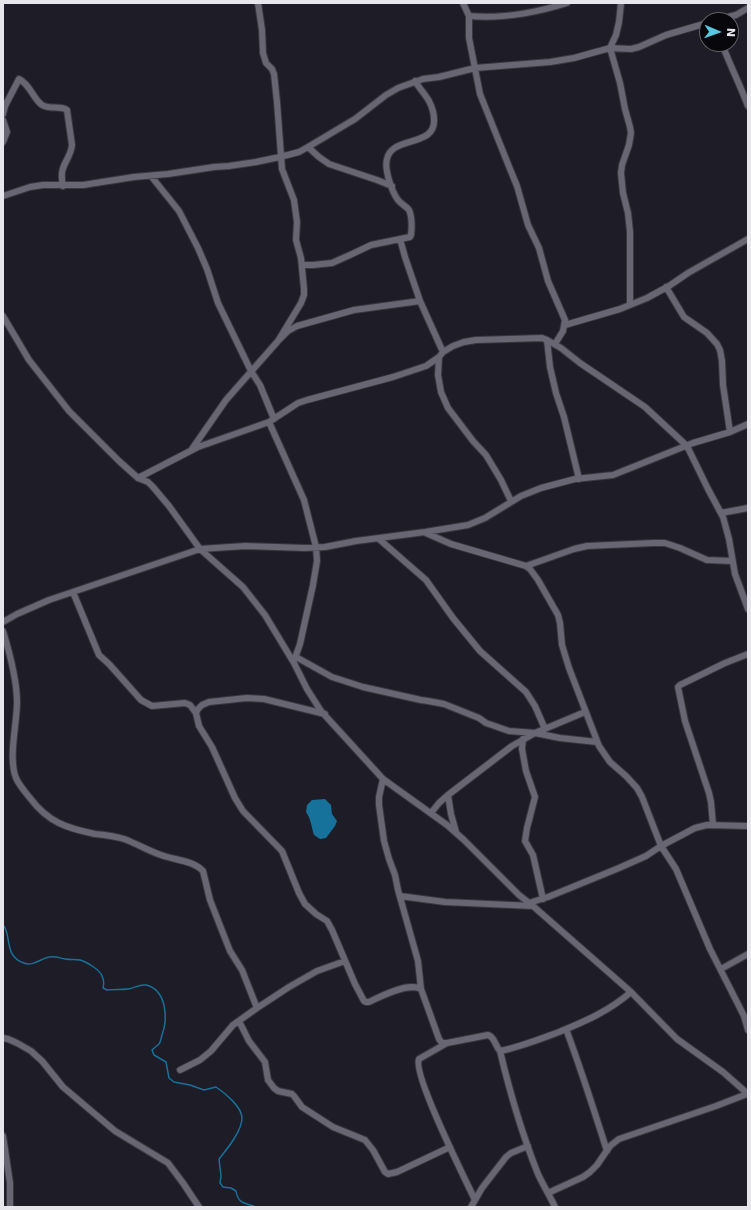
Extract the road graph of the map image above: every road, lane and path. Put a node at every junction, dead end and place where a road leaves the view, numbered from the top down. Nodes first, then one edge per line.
1 (258, 3) edge
2 (463, 3) edge
3 (567, 3) edge
4 (621, 3) edge
5 (748, 8) edge
6 (739, 13) edge
7 (469, 16) junction
8 (699, 25) edge
9 (610, 48) junction
10 (724, 52) edge
11 (475, 68) junction
12 (415, 81) junction
13 (748, 106) edge
14 (3, 114) edge
15 (3, 120) edge
16 (3, 142) edge
17 (308, 148) junction
18 (280, 157) junction
19 (151, 176) junction
20 (63, 186) junction
21 (392, 186) junction
22 (3, 196) edge
23 (400, 239) junction
24 (748, 239) edge
25 (302, 265) junction
26 (666, 287) junction
27 (420, 301) junction
28 (630, 305) junction
29 (3, 316) edge
30 (565, 325) junction
31 (547, 340) junction
32 (278, 341) junction
33 (555, 344) junction
34 (443, 352) junction
35 (439, 357) junction
36 (251, 371) junction
37 (272, 420) junction
38 (748, 424) edge
39 (730, 432) junction
40 (687, 446) junction
41 (191, 450) junction
42 (138, 478) junction
43 (579, 479) junction
44 (511, 502) junction
45 (748, 508) edge
46 (721, 513) junction
47 (425, 532) junction
48 (379, 539) junction
49 (316, 547) junction
50 (200, 549) junction
51 (732, 561) junction
52 (526, 566) junction
53 (73, 592) junction
54 (748, 609) edge
55 (3, 622) edge
56 (3, 631) edge
57 (748, 654) edge
58 (295, 660) junction
59 (196, 712) junction
60 (585, 712) junction
61 (325, 715) junction
62 (545, 729) junction
63 (535, 733) junction
64 (523, 739) junction
65 (597, 742) junction
66 (383, 779) junction
67 (448, 795) junction
68 (431, 813) junction
69 (714, 825) junction
70 (748, 826) edge
71 (456, 833) junction
72 (661, 846) junction
73 (400, 896) junction
74 (543, 899) junction
75 (531, 905) junction
76 (748, 954) edge
77 (345, 961) junction
78 (721, 969) junction
79 (422, 989) junction
80 (632, 992) junction
81 (257, 1008) junction
82 (745, 1013) edge
83 (239, 1021) junction
84 (566, 1028) junction
85 (748, 1030) edge
86 (3, 1038) edge
87 (447, 1043) junction
88 (500, 1051) junction
89 (180, 1070) dead end
90 (748, 1094) edge
91 (3, 1136) edge
92 (450, 1146) junction
93 (528, 1146) junction
94 (607, 1151) junction
95 (548, 1193) junction
96 (475, 1200) junction
97 (10, 1207) edge
98 (199, 1207) edge
99 (471, 1207) edge
100 (555, 1207) edge

1 - 18 street
2 - 7 street
3 - 7 street
4 - 9 street
5 - 6 street
7 - 11 street
8 - 9 street
9 - 11 street
9 - 28 street
10 - 13 street
11 - 12 street
11 - 30 street
12 - 17 street
12 - 21 street
14 - 20 street
15 - 16 street
17 - 18 street
17 - 21 street
18 - 19 street
18 - 25 street
19 - 20 street
19 - 36 street
20 - 22 street
21 - 23 street
23 - 25 street
23 - 27 street
24 - 26 street
25 - 32 street
26 - 28 street
26 - 39 street
27 - 32 street
27 - 34 street
28 - 30 street
29 - 42 street
30 - 33 street
31 - 33 street
31 - 34 street
31 - 43 street
32 - 36 street
33 - 40 street
34 - 35 street
35 - 37 street
35 - 44 street
36 - 37 street
36 - 41 street
37 - 41 street
37 - 49 street
38 - 39 street
39 - 40 street
40 - 43 street
40 - 46 street
41 - 42 street
42 - 50 street
43 - 44 street
44 - 47 street
45 - 46 street
46 - 51 street
47 - 48 street
47 - 52 street
48 - 49 street
48 - 62 street
49 - 50 street
49 - 58 street
50 - 53 street
50 - 58 street
51 - 52 street
51 - 54 street
52 - 60 street
53 - 55 street
53 - 59 street
56 - 81 street
57 - 69 street
58 - 61 street
58 - 63 street
59 - 61 street
59 - 77 street
60 - 62 street
60 - 65 street
61 - 66 street
62 - 63 street
63 - 64 street
63 - 65 street
64 - 67 street
64 - 74 street
65 - 72 street
66 - 68 street
66 - 73 street
67 - 68 street
67 - 71 street
68 - 71 street
69 - 70 street
69 - 72 street
71 - 75 street
72 - 74 street
72 - 78 street
73 - 75 street
73 - 79 street
74 - 75 street
75 - 80 street
76 - 78 street
77 - 79 street
77 - 81 street
78 - 82 street
79 - 87 street
80 - 84 street
80 - 90 street
81 - 83 street
82 - 85 street
83 - 89 street
83 - 92 street
84 - 88 street
84 - 94 street
86 - 98 street
87 - 88 street
87 - 92 street
88 - 93 street
90 - 94 street
91 - 97 street
92 - 96 street
93 - 95 street
93 - 96 street
94 - 95 street
95 - 100 street
96 - 99 street

